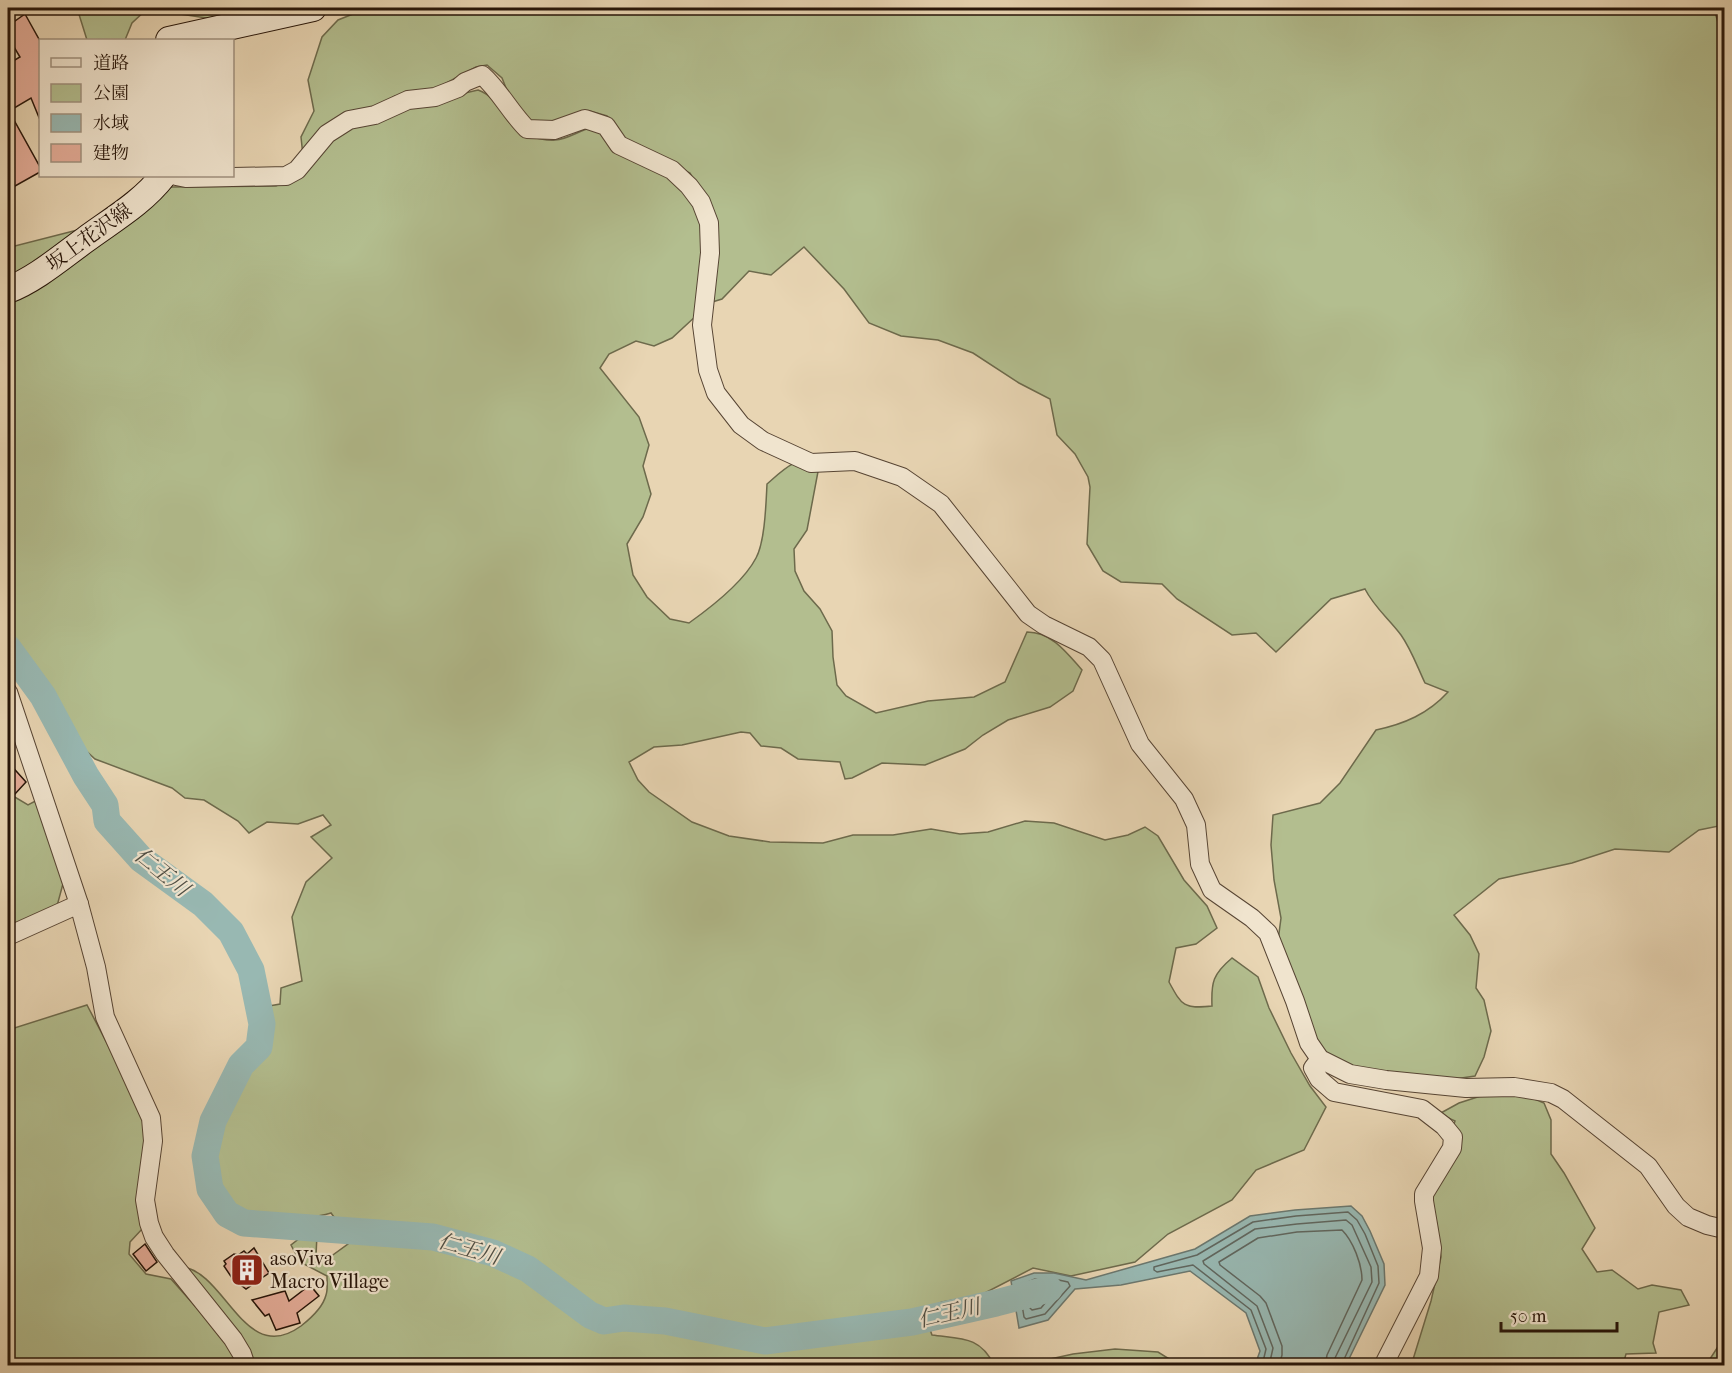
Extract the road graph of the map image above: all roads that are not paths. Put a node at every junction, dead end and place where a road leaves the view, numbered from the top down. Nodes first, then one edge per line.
1 (313, 8) edge
2 (174, 39) edge
3 (162, 177) edge
4 (181, 177) edge
5 (8, 290) edge
6 (8, 692) edge
7 (79, 904) junction
8 (8, 936) edge
9 (1320, 1059) junction
10 (1725, 1229) edge
11 (246, 1365) edge
12 (1383, 1365) edge

1 - 2 main road
3 - 5 main road, 坂上花沢線
4 - 9 street
6 - 7 street
7 - 8 street
7 - 11 street
9 - 10 street
9 - 12 street

